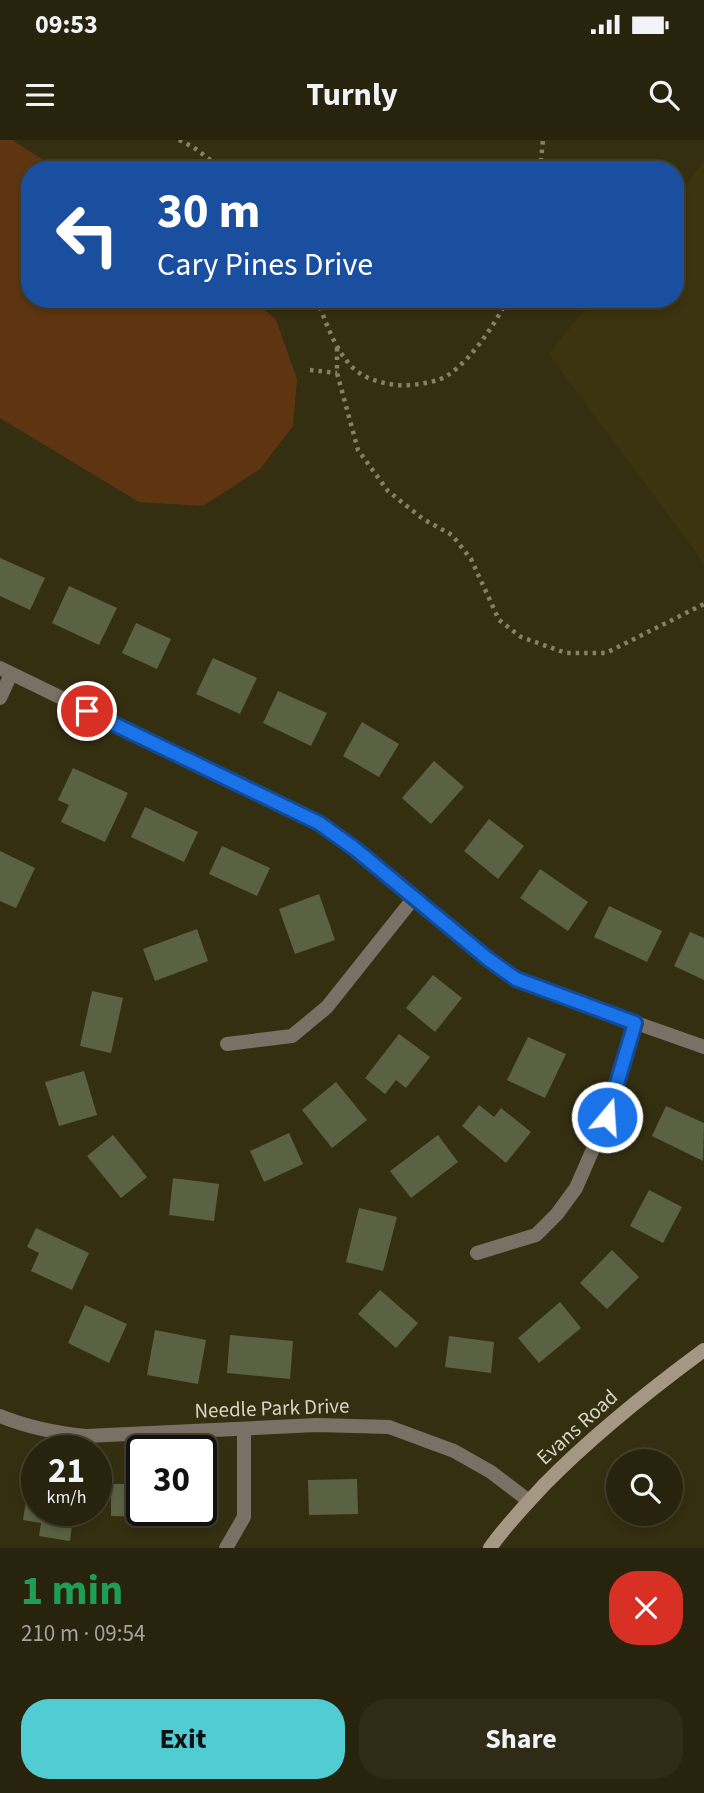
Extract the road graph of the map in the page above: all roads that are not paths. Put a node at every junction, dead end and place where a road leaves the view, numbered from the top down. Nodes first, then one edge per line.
1 (6, 671) edge
2 (0, 698) edge
3 (413, 899) junction
4 (635, 1023) junction
5 (227, 1044) dead end
6 (704, 1046) edge
7 (477, 1253) dead end
8 (704, 1350) edge
9 (0, 1416) edge
10 (244, 1429) junction
11 (529, 1502) junction
12 (226, 1548) edge
13 (490, 1548) edge

1 - 2 street
1 - 3 street
3 - 4 street
3 - 5 street
4 - 6 street
4 - 7 street
8 - 11 main road, Evans Road
9 - 10 street, Needle Park Drive
10 - 11 street, Needle Park Drive
10 - 12 street
11 - 13 main road, Evans Road

